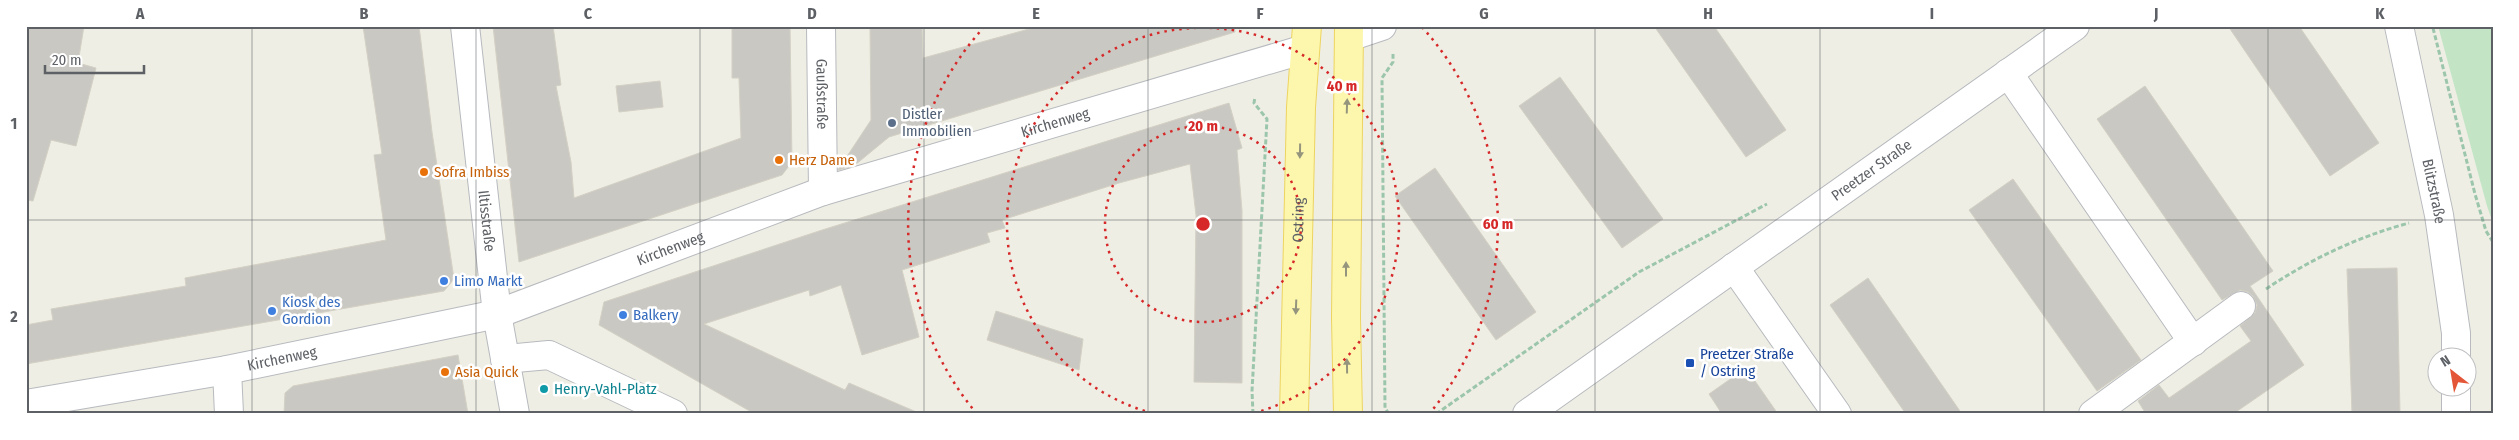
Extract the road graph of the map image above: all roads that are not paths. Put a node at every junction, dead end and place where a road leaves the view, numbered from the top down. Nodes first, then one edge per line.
1 (465, 26) edge
2 (821, 26) edge
3 (2075, 26) edge
4 (2399, 26) edge
5 (1349, 32) edge
6 (1388, 35) edge
7 (1306, 38) edge
8 (2008, 73) junction
9 (823, 191) junction
10 (1734, 267) junction
11 (2241, 306) road end
12 (497, 314) junction
13 (2193, 342) junction
14 (2456, 348) edge
15 (505, 358) junction
16 (227, 370) junction
17 (2456, 398) edge
18 (26, 404) edge
19 (229, 414) edge
20 (515, 414) edge
21 (673, 414) edge
22 (1294, 414) edge
23 (1348, 414) edge
24 (1527, 414) edge
25 (1837, 414) edge
26 (2093, 414) edge
27 (2456, 414) edge

1 - 12 street, Iltisstraße
2 - 9 street, Gaußstraße
3 - 8 street, Preetzer Straße
4 - 14 street, Blitzstraße
5 - 6 street
23 -> 5 main road
7 - 9 street, Kirchenweg
7 -> 22 main road, Ostring
8 - 10 street, Preetzer Straße
8 - 13 street
9 - 12 street, Kirchenweg
10 - 24 street, Preetzer Straße
10 - 25 street
11 - 13 street
12 - 15 street, Iltisstraße
12 - 16 street, Kirchenweg
13 - 26 street
15 - 20 street, Iltisstraße
15 - 21 street
16 - 18 street, Kirchenweg
16 - 19 street
17 - 27 street

